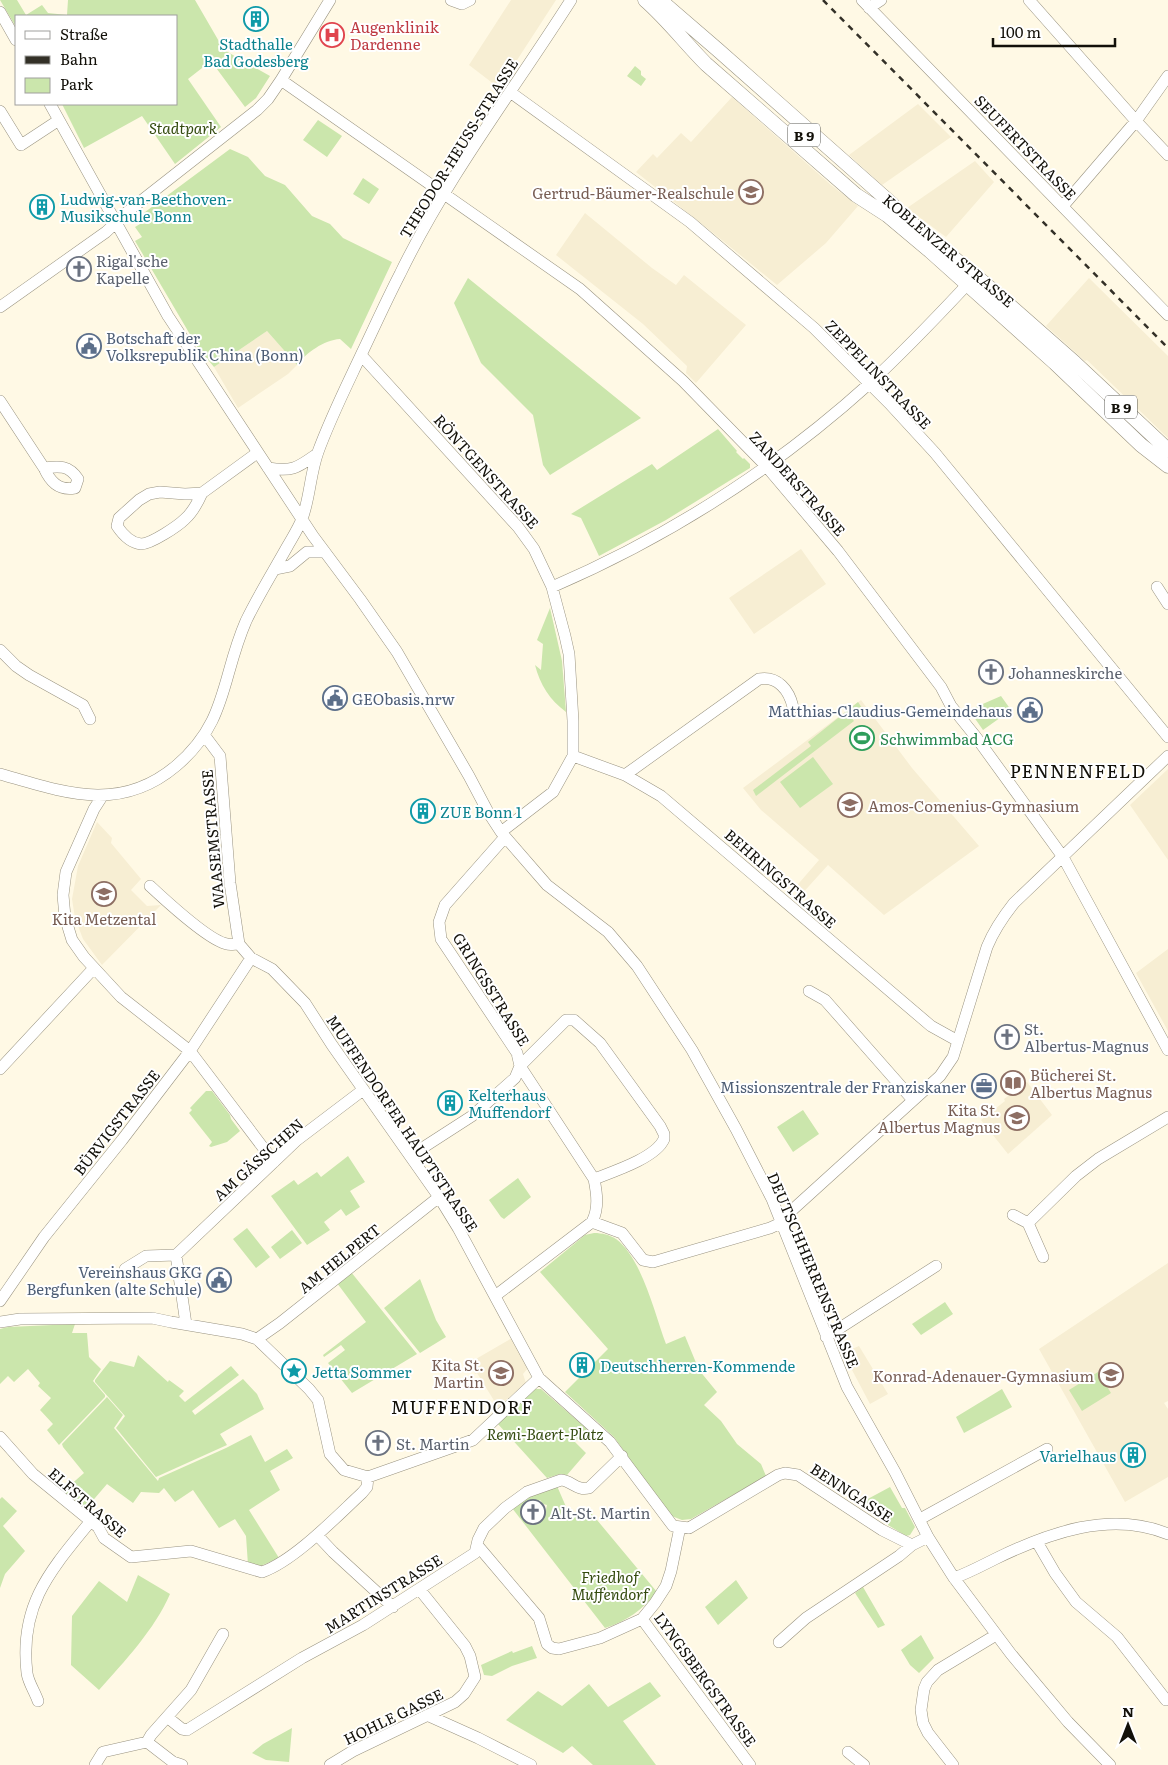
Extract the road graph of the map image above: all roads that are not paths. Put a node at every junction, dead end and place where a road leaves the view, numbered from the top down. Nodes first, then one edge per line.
1 (330, 0) edge
2 (452, 0) edge
3 (470, 0) edge
4 (571, 0) edge
5 (645, 0) edge
6 (660, 0) edge
7 (881, 0) edge
8 (1030, 0) edge
9 (866, 4) edge
10 (0, 12) edge
11 (15, 38) edge
12 (705, 39) junction
13 (692, 50) junction
14 (712, 56) junction
15 (1168, 76) edge
16 (281, 80) junction
17 (510, 92) junction
18 (51, 105) edge
19 (0, 111) edge
20 (59, 120) junction
21 (1136, 121) junction
22 (1168, 155) edge
23 (444, 193) junction
24 (1063, 206) junction
25 (893, 214) junction
26 (116, 222) junction
27 (983, 282) junction
28 (968, 286) junction
29 (0, 307) edge
30 (1168, 315) edge
31 (361, 355) junction
32 (869, 383) junction
33 (0, 401) edge
34 (1168, 450) edge
35 (258, 453) junction
36 (317, 454) junction
37 (766, 466) junction
38 (1168, 466) edge
39 (44, 468) dead end
40 (268, 468) junction
41 (202, 493) junction
42 (302, 520) junction
43 (325, 552) junction
44 (275, 569) junction
45 (552, 587) junction
46 (1157, 587) dead end
47 (1168, 604) edge
48 (0, 650) edge
49 (793, 708) dead end
50 (90, 718) dead end
51 (205, 736) junction
52 (1168, 737) edge
53 (573, 756) junction
54 (1168, 756) edge
55 (0, 774) edge
56 (625, 775) junction
57 (102, 795) junction
58 (503, 835) junction
59 (1063, 857) junction
60 (150, 886) dead end
61 (239, 944) junction
62 (251, 958) junction
63 (94, 968) junction
64 (810, 991) dead end
65 (958, 1041) junction
66 (1168, 1050) edge
67 (190, 1051) junction
68 (520, 1066) junction
69 (0, 1069) edge
70 (363, 1090) junction
71 (913, 1100) junction
72 (1168, 1117) edge
73 (410, 1156) junction
74 (274, 1162) junction
75 (594, 1179) junction
76 (438, 1197) junction
77 (1013, 1214) dead end
78 (592, 1222) junction
79 (781, 1223) junction
80 (1028, 1223) junction
81 (176, 1255) junction
82 (1044, 1257) dead end
83 (936, 1266) dead end
84 (125, 1270) dead end
85 (495, 1296) junction
86 (0, 1301) edge
87 (0, 1322) edge
88 (186, 1324) junction
89 (826, 1337) junction
90 (257, 1340) junction
91 (539, 1378) junction
92 (0, 1437) edge
93 (1047, 1449) dead end
94 (622, 1456) junction
95 (368, 1477) junction
96 (920, 1519) junction
97 (90, 1522) junction
98 (680, 1527) junction
99 (1168, 1534) edge
100 (317, 1535) junction
101 (928, 1537) junction
102 (1037, 1542) junction
103 (912, 1544) junction
104 (478, 1546) junction
105 (954, 1578) junction
106 (420, 1590) junction
107 (393, 1606) junction
108 (642, 1619) junction
109 (223, 1634) dead end
110 (996, 1635) junction
111 (779, 1642) dead end
112 (1166, 1700) dead end
113 (38, 1701) dead end
114 (168, 1716) junction
115 (429, 1716) junction
116 (147, 1742) junction
117 (848, 1752) dead end
118 (95, 1765) edge
119 (182, 1765) edge
120 (330, 1765) edge
121 (531, 1765) edge
122 (750, 1765) edge
123 (864, 1765) edge
124 (953, 1765) edge
125 (1110, 1765) edge

1 - 16 street
2 - 3 street
4 - 17 street, THEODOR-HEUSS-STRASSE
5 - 13 main road
6 - 12 main road
7 - 9 street
8 - 21 street
9 - 24 street, SEUFERTSTRASSE
10 - 11 street
12 - 13 main road
12 - 14 main road
13 - 14 main road
14 - 25 main road, B 9
15 - 21 street
16 - 23 street, ZANDERSTRASSE
16 - 26 street
17 - 23 street, THEODOR-HEUSS-STRASSE
17 - 32 street, ZEPPELINSTRASSE
18 - 20 street, DEUTSCHHERRENSTRASSE
19 - 20 street
20 - 26 street, DEUTSCHHERRENSTRASSE
21 - 22 street
21 - 24 street
23 - 31 street, THEODOR-HEUSS-STRASSE
23 - 37 street, ZANDERSTRASSE
24 - 30 street, SEUFERTSTRASSE
25 - 27 main road, KOBLENZER STRASSE / B 9
25 - 28 main road, KOBLENZER STRASSE / B 9
26 - 29 street
26 - 35 street, DEUTSCHHERRENSTRASSE
27 - 28 street
27 - 34 main road, KOBLENZER STRASSE / B 9
28 - 32 street
28 - 38 main road, KOBLENZER STRASSE / B 9
31 - 36 street, THEODOR-HEUSS-STRASSE
31 - 45 street, RÖNTGENSTRASSE
32 - 37 street
32 - 52 street, ZEPPELINSTRASSE
33 - 39 street
35 - 40 street, DEUTSCHHERRENSTRASSE
35 - 41 street
36 - 40 street
36 - 42 street, THEODOR-HEUSS-STRASSE
37 - 45 street
37 - 59 street, ZANDERSTRASSE
40 - 42 street, DEUTSCHHERRENSTRASSE
41 - 41 street
42 - 43 street, DEUTSCHHERRENSTRASSE
42 - 44 street, THEODOR-HEUSS-STRASSE
43 - 44 street
43 - 58 street, DEUTSCHHERRENSTRASSE
44 - 51 street, THEODOR-HEUSS-STRASSE
45 - 53 street, RÖNTGENSTRASSE
46 - 47 street
48 - 50 street
49 - 56 street
51 - 57 street, THEODOR-HEUSS-STRASSE
51 - 61 street, WAASEMSTRASSE
53 - 56 street, BEHRINGSTRASSE
53 - 58 street, RÖNTGENSTRASSE
54 - 59 street
55 - 57 street, THEODOR-HEUSS-STRASSE
56 - 65 street, BEHRINGSTRASSE
57 - 63 street
58 - 68 street, GRINGSSTRASSE
58 - 79 street, DEUTSCHHERRENSTRASSE
59 - 65 street
59 - 66 street, ZANDERSTRASSE
60 - 61 street
61 - 62 street
62 - 67 street, BÜRVIGSTRASSE
62 - 70 street, MUFFENDORFER HAUPTSTRASSE
63 - 67 street
63 - 69 street
64 - 71 street
65 - 71 street
67 - 74 street
67 - 86 street, BÜRVIGSTRASSE
68 - 73 street, GRINGSSTRASSE
68 - 75 street
68 - 75 street
70 - 73 street, MUFFENDORFER HAUPTSTRASSE
70 - 74 street, AM GÄSSCHEN
71 - 79 street
72 - 80 street
73 - 76 street, MUFFENDORFER HAUPTSTRASSE
74 - 81 street, AM GÄSSCHEN
75 - 78 street
76 - 85 street, MUFFENDORFER HAUPTSTRASSE
76 - 90 street, AM HELPERT
77 - 80 street
78 - 79 street
78 - 85 street
79 - 89 street, DEUTSCHHERRENSTRASSE
80 - 82 street
81 - 84 street
81 - 88 street
83 - 89 street
85 - 91 street, MUFFENDORFER HAUPTSTRASSE
87 - 88 street
88 - 90 street
89 - 96 street, DEUTSCHHERRENSTRASSE
90 - 95 street
91 - 94 street, MUFFENDORFER HAUPTSTRASSE
91 - 95 street
92 - 97 street, ELFSTRASSE
93 - 96 street
94 - 98 street, MUFFENDORFER HAUPTSTRASSE
94 - 104 street, MARTINSTRASSE
95 - 100 street, ELFSTRASSE
96 - 101 street, DEUTSCHHERRENSTRASSE
97 - 100 street, ELFSTRASSE
97 - 113 street
98 - 103 street, BENNGASSE
98 - 108 street, LYNGSBERGSTRASSE
99 - 102 street
100 - 107 street
101 - 103 street
101 - 105 street, DEUTSCHHERRENSTRASSE
102 - 105 street
102 - 112 street
103 - 111 street
104 - 106 street, MARTINSTRASSE
104 - 108 street
105 - 110 street, DEUTSCHHERRENSTRASSE
106 - 107 street, MARTINSTRASSE
106 - 115 street, HOHLE GASSE
107 - 114 street, MARTINSTRASSE
108 - 122 street, LYNGSBERGSTRASSE
109 - 114 street
110 - 124 street
110 - 125 street, DEUTSCHHERRENSTRASSE
114 - 116 street
115 - 120 street, HOHLE GASSE
115 - 121 street
116 - 118 street
116 - 119 street
117 - 123 street

